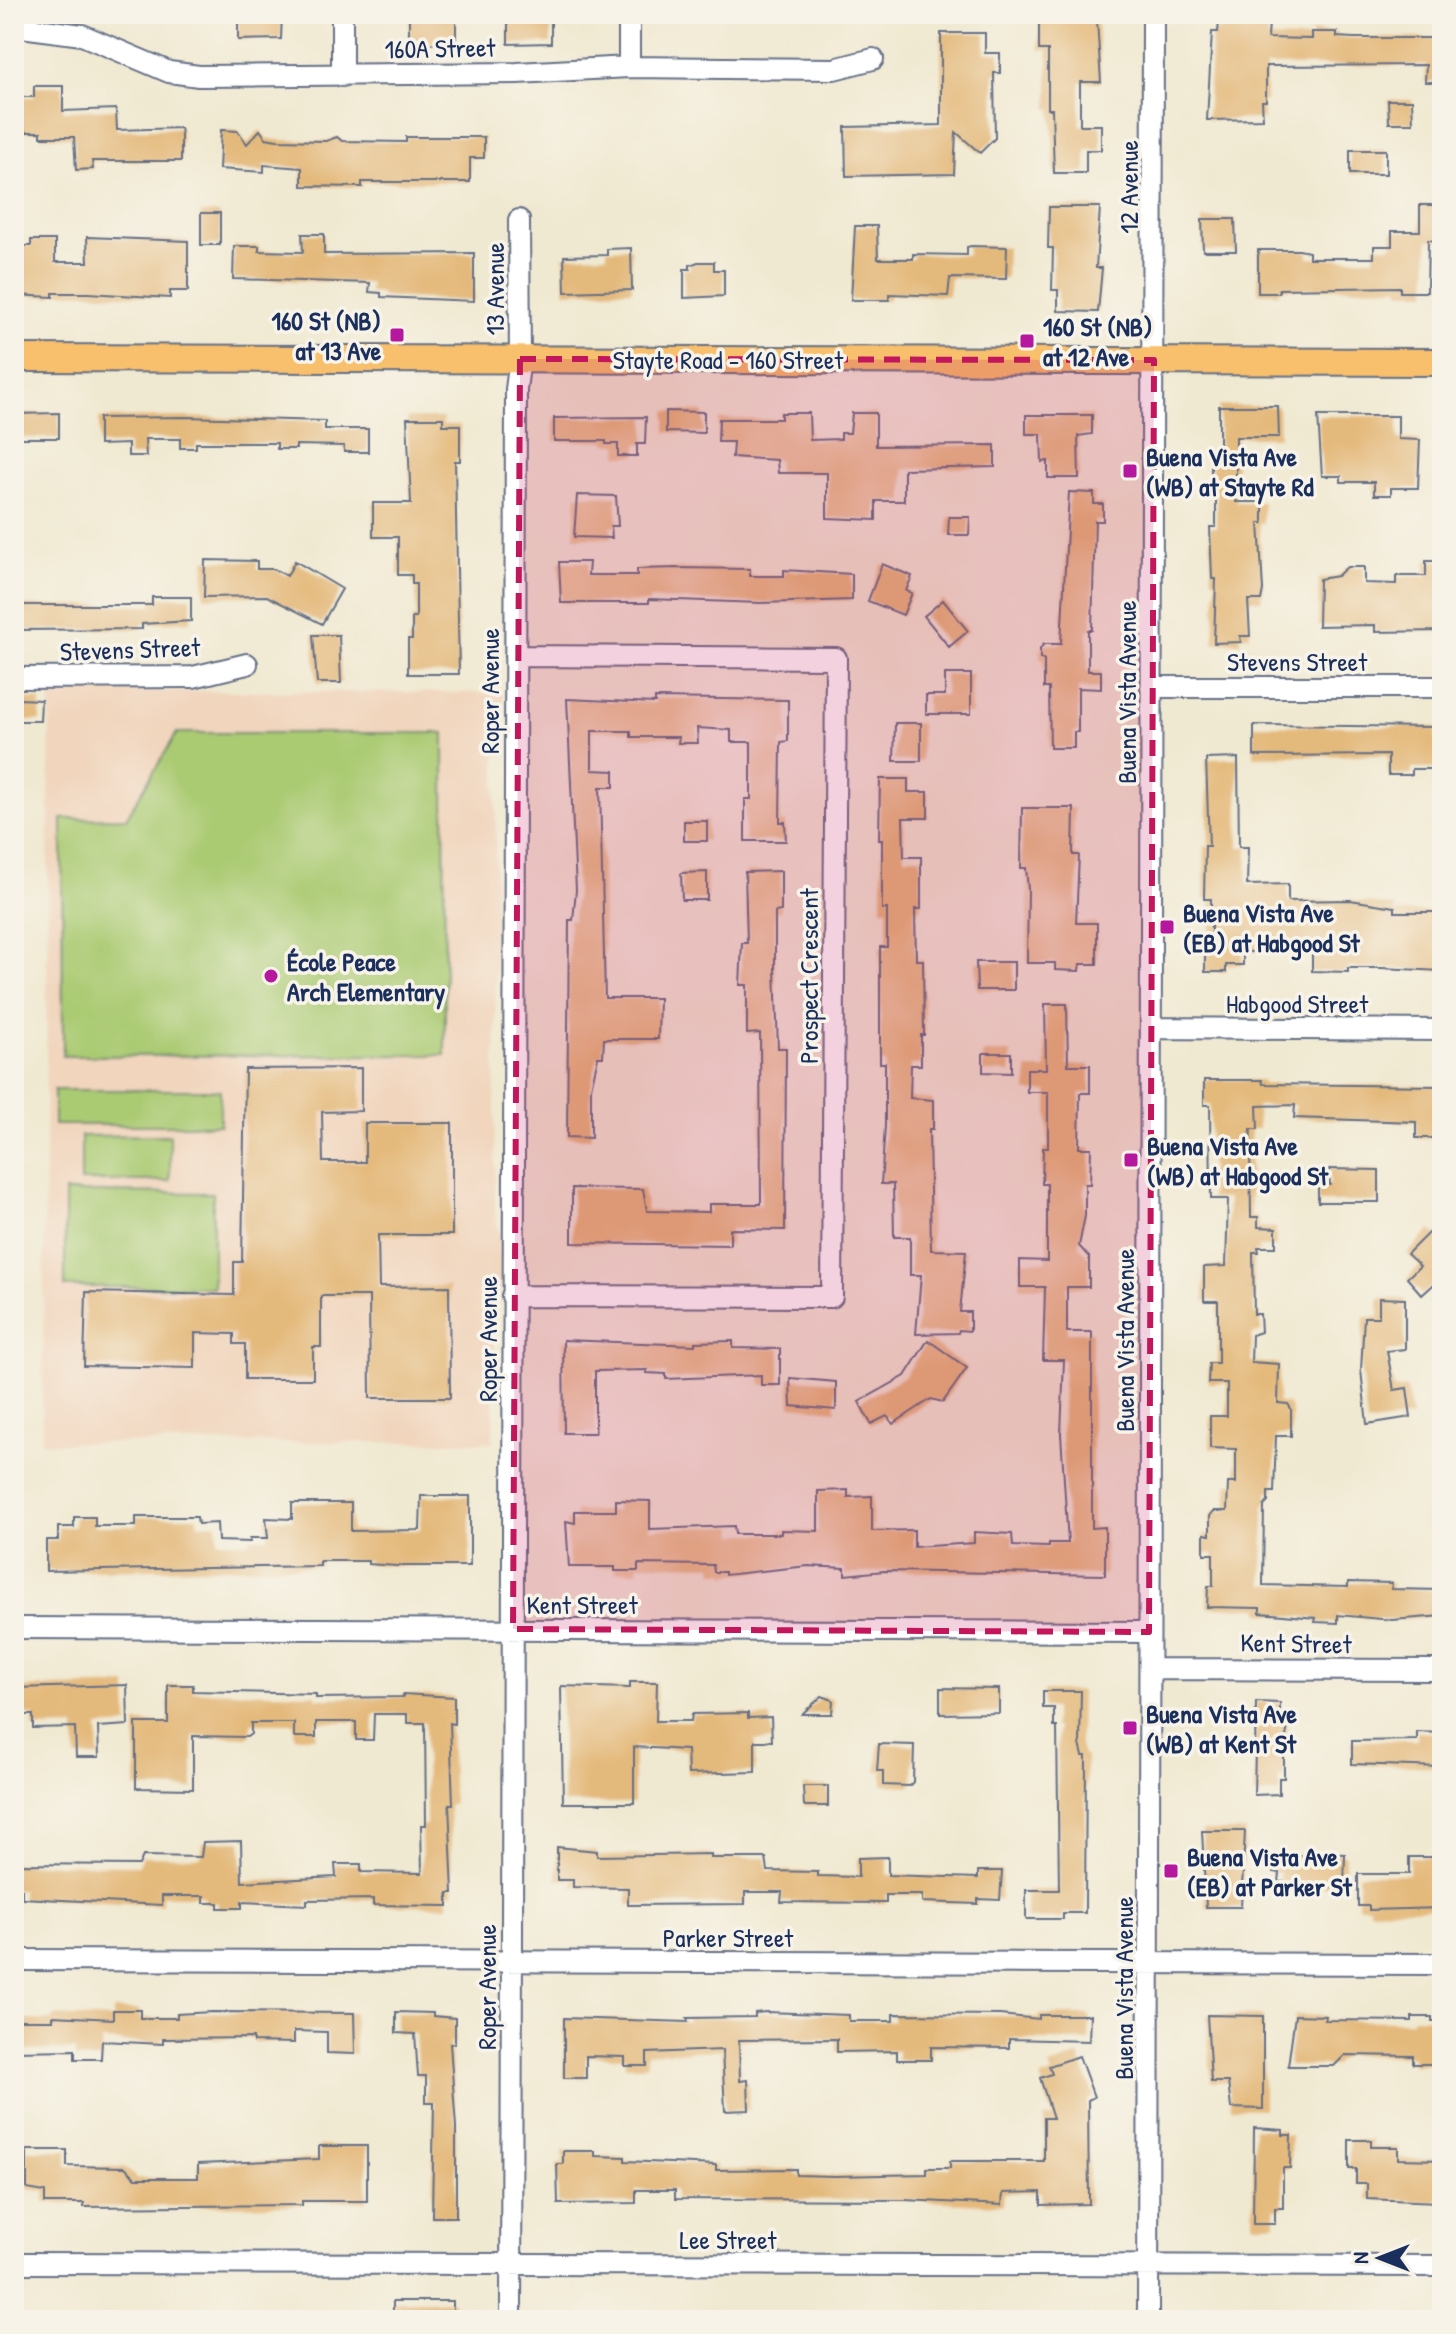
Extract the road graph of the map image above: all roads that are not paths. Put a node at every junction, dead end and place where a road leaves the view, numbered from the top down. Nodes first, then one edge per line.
1 (342, 14) edge
2 (629, 14) edge
3 (1153, 14) edge
4 (14, 26) edge
5 (873, 59) dead end
6 (629, 67) junction
7 (342, 76) junction
8 (519, 220) dead end
9 (14, 358) edge
10 (520, 359) junction
11 (1154, 360) junction
12 (1442, 362) edge
13 (515, 656) junction
14 (247, 664) dead end
15 (14, 678) edge
16 (1151, 687) junction
17 (1442, 687) edge
18 (1152, 1028) junction
19 (1442, 1030) edge
20 (512, 1296) junction
21 (14, 1628) edge
22 (513, 1629) junction
23 (1149, 1632) junction
24 (1150, 1669) junction
25 (1442, 1670) edge
26 (14, 1960) edge
27 (512, 1962) junction
28 (1149, 1964) junction
29 (1442, 1964) edge
30 (14, 2263) edge
31 (511, 2265) junction
32 (1148, 2265) junction
33 (1442, 2266) edge
34 (511, 2320) edge
35 (1148, 2320) edge

1 - 7 street
2 - 6 street
3 - 11 street, 12 Avenue
4 - 7 street, 160A Street
5 - 6 street, 160A Street
6 - 7 street, 160A Street
8 - 10 street, 13 Avenue
9 - 10 main road, Stayte Road - 160 Street
10 - 11 main road, Stayte Road - 160 Street
10 - 13 street, Roper Avenue
11 - 12 main road, Stayte Road - 160 Street
11 - 16 street, Buena Vista Avenue
13 - 20 street, Roper Avenue
13 - 20 street, Prospect Crescent
14 - 15 street, Stevens Street
16 - 17 street, Stevens Street
16 - 18 street, Buena Vista Avenue
18 - 19 street, Habgood Street
18 - 23 street, Buena Vista Avenue
20 - 22 street, Roper Avenue
21 - 22 street, Kent Street
22 - 23 street, Kent Street
22 - 27 street, Roper Avenue
23 - 24 street, Buena Vista Avenue
24 - 25 street, Kent Street
24 - 28 street, Buena Vista Avenue
26 - 27 street, Parker Street
27 - 28 street, Parker Street
27 - 31 street, Roper Avenue
28 - 29 street, Parker Street
28 - 32 street, Buena Vista Avenue
30 - 31 street, Lee Street
31 - 32 street, Lee Street
31 - 34 street, Roper Avenue
32 - 33 street, Lee Street
32 - 35 street, Buena Vista Avenue

